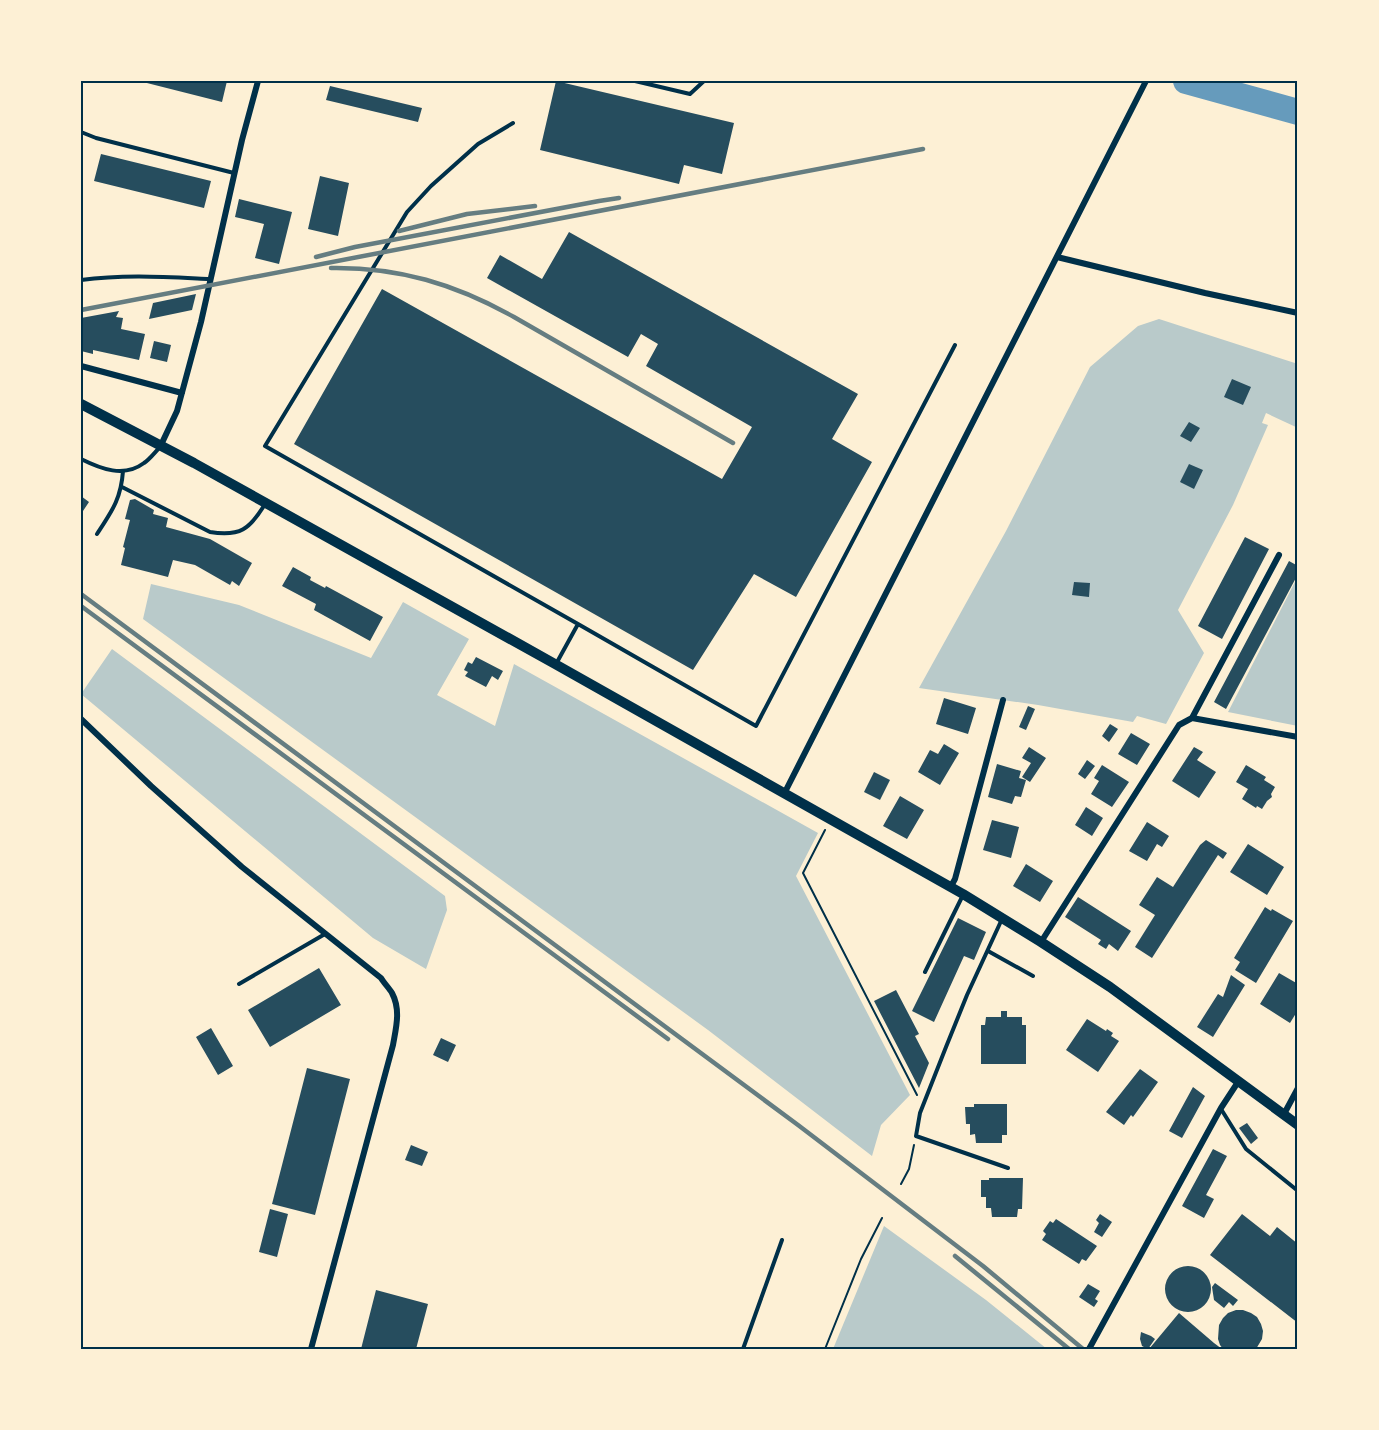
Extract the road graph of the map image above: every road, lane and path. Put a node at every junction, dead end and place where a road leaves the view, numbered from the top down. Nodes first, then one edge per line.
1 (258, 81) edge
2 (635, 81) edge
3 (704, 81) edge
4 (1145, 84) edge
5 (513, 123) dead end
6 (81, 132) edge
7 (234, 173) junction
8 (1057, 257) junction
9 (210, 279) junction
10 (81, 280) edge
11 (1298, 313) edge
12 (955, 345) dead end
13 (81, 366) edge
14 (182, 393) junction
15 (81, 404) edge
16 (161, 445) junction
17 (81, 459) edge
18 (123, 471) junction
19 (122, 487) junction
20 (265, 503) junction
21 (98, 534) dead end
22 (1279, 555) dead end
23 (578, 624) junction
24 (555, 664) junction
25 (1003, 700) dead end
26 (1192, 718) junction
27 (81, 720) edge
28 (1298, 737) edge
29 (784, 794) junction
30 (830, 820) junction
31 (950, 888) junction
32 (963, 894) junction
33 (1003, 918) junction
34 (325, 934) junction
35 (1041, 942) junction
36 (988, 951) junction
37 (926, 972) dead end
38 (1033, 976) dead end
39 (239, 984) dead end
40 (1238, 1082) junction
41 (1298, 1088) edge
42 (922, 1107) junction
43 (1221, 1108) junction
44 (1284, 1114) junction
45 (1298, 1125) edge
46 (916, 1136) junction
47 (1008, 1168) dead end
48 (902, 1185) dead end
49 (1298, 1191) edge
50 (882, 1218) dead end
51 (782, 1240) dead end
52 (311, 1349) edge
53 (743, 1349) edge
54 (825, 1349) edge
55 (1089, 1349) edge

1 - 7 street
2 - 3 lane
4 - 8 street
5 - 23 lane
6 - 7 lane
7 - 9 street
8 - 11 street
8 - 29 street
9 - 10 lane
9 - 14 street
12 - 23 lane
13 - 14 street
14 - 16 street
15 - 16 main road
16 - 18 lane
16 - 20 main road
17 - 18 lane
18 - 19 lane
19 - 20 lane
19 - 21 lane
20 - 24 main road
22 - 26 street
23 - 24 lane
24 - 29 main road
25 - 31 street
26 - 28 street
26 - 35 street
27 - 34 street
29 - 30 main road
30 - 31 main road
30 - 42 path
31 - 32 main road
32 - 33 main road
32 - 37 lane
33 - 35 main road
33 - 36 lane
34 - 39 lane
34 - 52 street
35 - 40 main road
36 - 38 lane
36 - 42 lane
40 - 43 street
40 - 44 main road
41 - 44 street
42 - 46 lane
43 - 49 lane
43 - 55 street
44 - 45 main road
46 - 47 lane
46 - 48 path
50 - 54 path
51 - 53 lane

